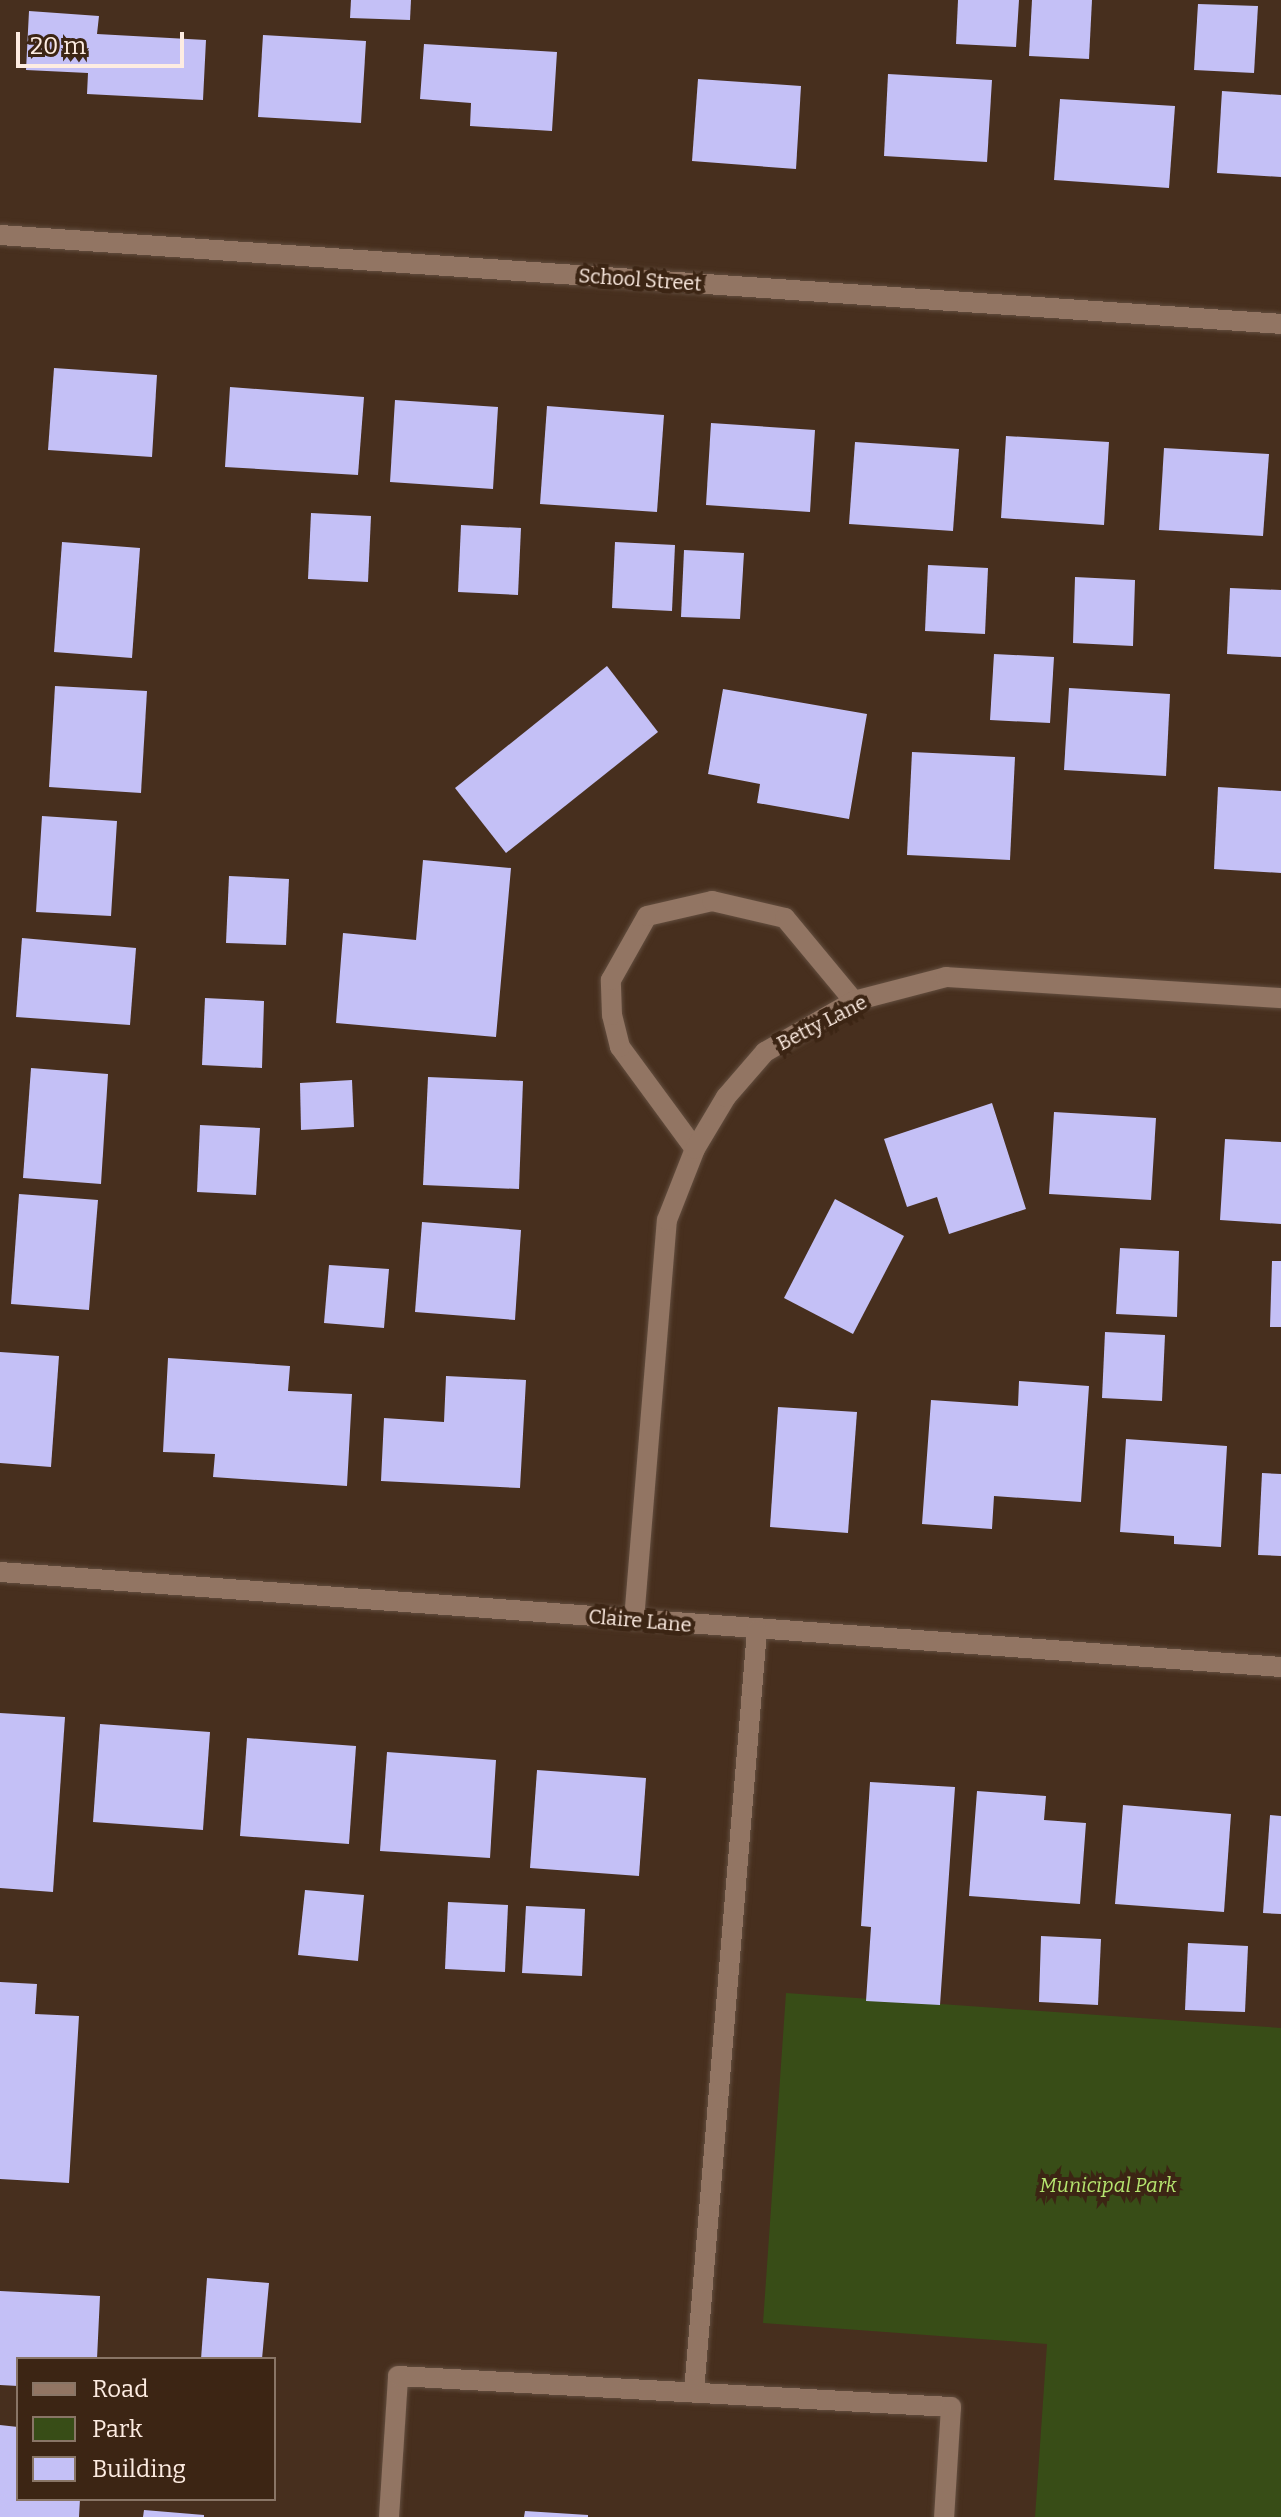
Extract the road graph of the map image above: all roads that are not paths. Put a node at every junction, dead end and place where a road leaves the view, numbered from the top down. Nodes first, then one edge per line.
1 (0, 235) edge
2 (1281, 324) edge
3 (1281, 998) edge
4 (854, 1001) junction
5 (695, 1149) junction
6 (0, 1572) edge
7 (634, 1620) junction
8 (757, 1631) junction
9 (1281, 1667) edge
10 (694, 2392) junction
11 (389, 2517) edge
12 (944, 2517) edge

1 - 2 street, School Street
3 - 4 street, Betty Lane
4 - 5 street, Betty Lane
4 - 5 street
5 - 7 street, Betty Lane
6 - 7 street, Claire Lane
7 - 8 street, Claire Lane
8 - 9 street, Claire Lane
8 - 10 street
10 - 11 street
10 - 12 street

